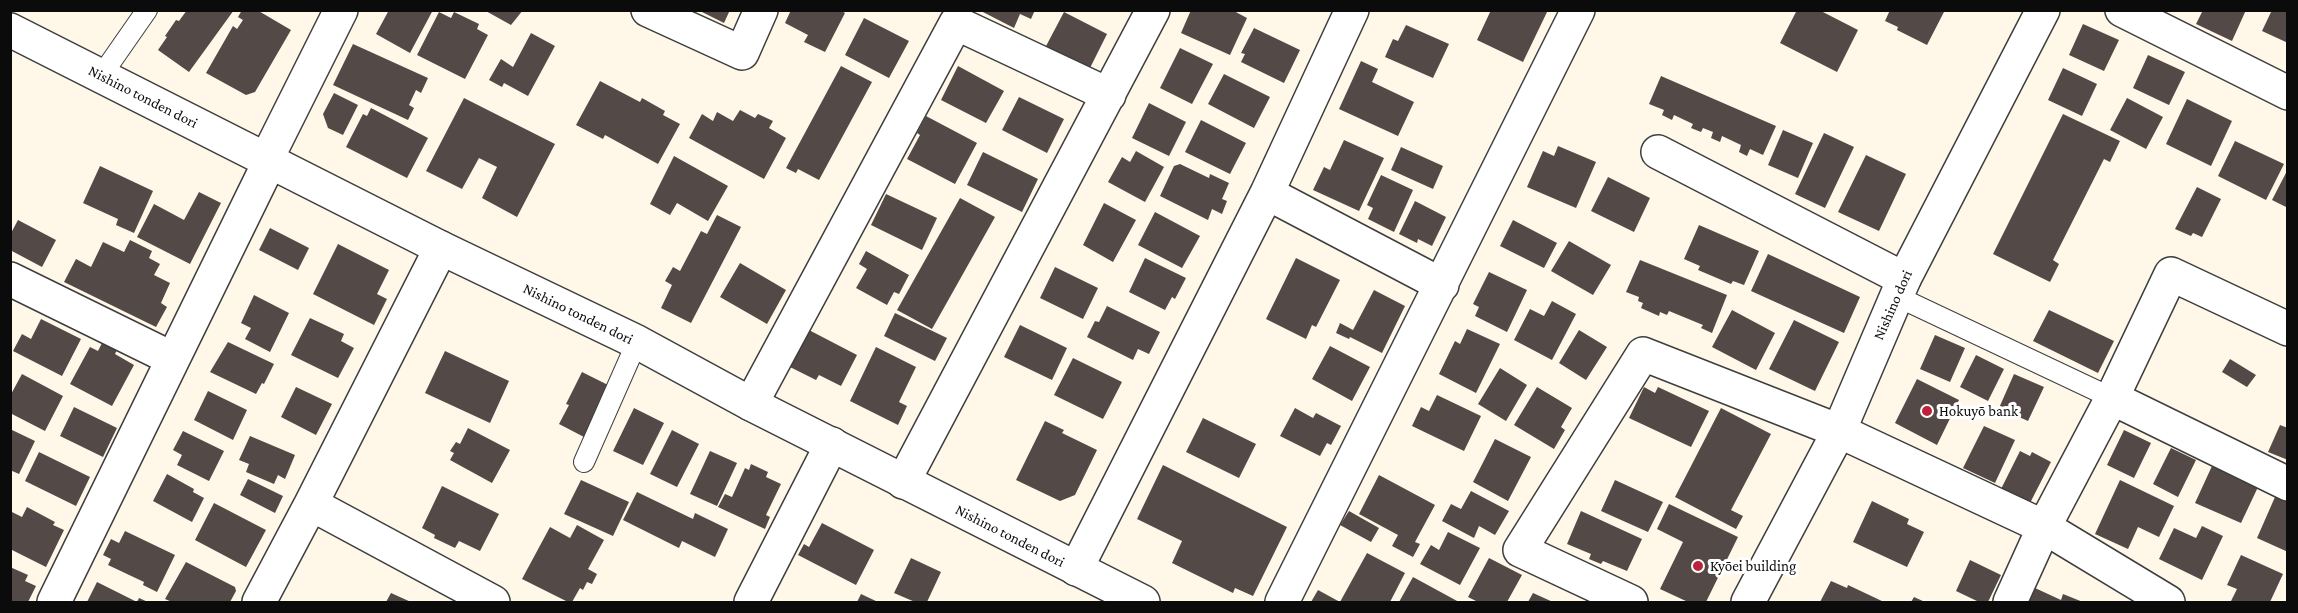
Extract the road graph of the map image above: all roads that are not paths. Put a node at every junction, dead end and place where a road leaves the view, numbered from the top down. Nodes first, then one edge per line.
1 (147, 10) edge
2 (341, 10) edge
3 (648, 10) edge
4 (761, 10) edge
5 (1153, 10) edge
6 (1352, 10) edge
7 (1578, 10) edge
8 (2043, 10) edge
9 (2122, 10) edge
10 (10, 30) edge
11 (101, 76) junction
12 (2288, 93) edge
13 (1109, 94) junction
14 (1658, 152) dead end
15 (268, 160) junction
16 (1267, 193) junction
17 (441, 248) junction
18 (12, 283) edge
19 (1442, 285) junction
20 (1900, 287) junction
21 (2288, 329) edge
22 (637, 342) junction
23 (173, 359) junction
24 (2112, 398) junction
25 (751, 404) junction
26 (1839, 431) junction
27 (831, 444) junction
28 (584, 462) dead end
29 (903, 482) junction
30 (2288, 484) edge
31 (311, 504) junction
32 (2044, 527) junction
33 (1076, 569) junction
34 (54, 603) edge
35 (259, 603) edge
36 (493, 603) edge
37 (751, 603) edge
38 (1143, 603) edge
39 (1282, 603) edge
40 (1630, 603) edge
41 (1748, 603) edge
42 (2010, 603) edge
43 (2168, 603) edge

1 - 11 lane
2 - 15 street
3 - 4 street
5 - 13 street
6 - 16 street
7 - 19 street
8 - 20 street, Nishino dori
9 - 12 street
10 - 11 street, Nishino tonden dori
11 - 15 street, Nishino tonden dori
13 - 25 street
13 - 29 street
14 - 20 street
15 - 17 street, Nishino tonden dori
15 - 23 street
16 - 19 street
16 - 33 street
17 - 22 street, Nishino tonden dori
17 - 31 street
18 - 23 street
19 - 39 street
20 - 24 lane
20 - 26 street, Nishino dori
21 - 24 street
22 - 25 street, Nishino tonden dori
22 - 28 lane
23 - 34 street
24 - 30 street
24 - 32 street
25 - 27 street, Nishino tonden dori
26 - 32 street
26 - 40 street
26 - 41 street, Nishino dori
27 - 29 street, Nishino tonden dori
27 - 37 street
29 - 33 street, Nishino tonden dori
31 - 35 street
31 - 36 street
32 - 42 street
32 - 43 street
33 - 38 street, Nishino tonden dori

